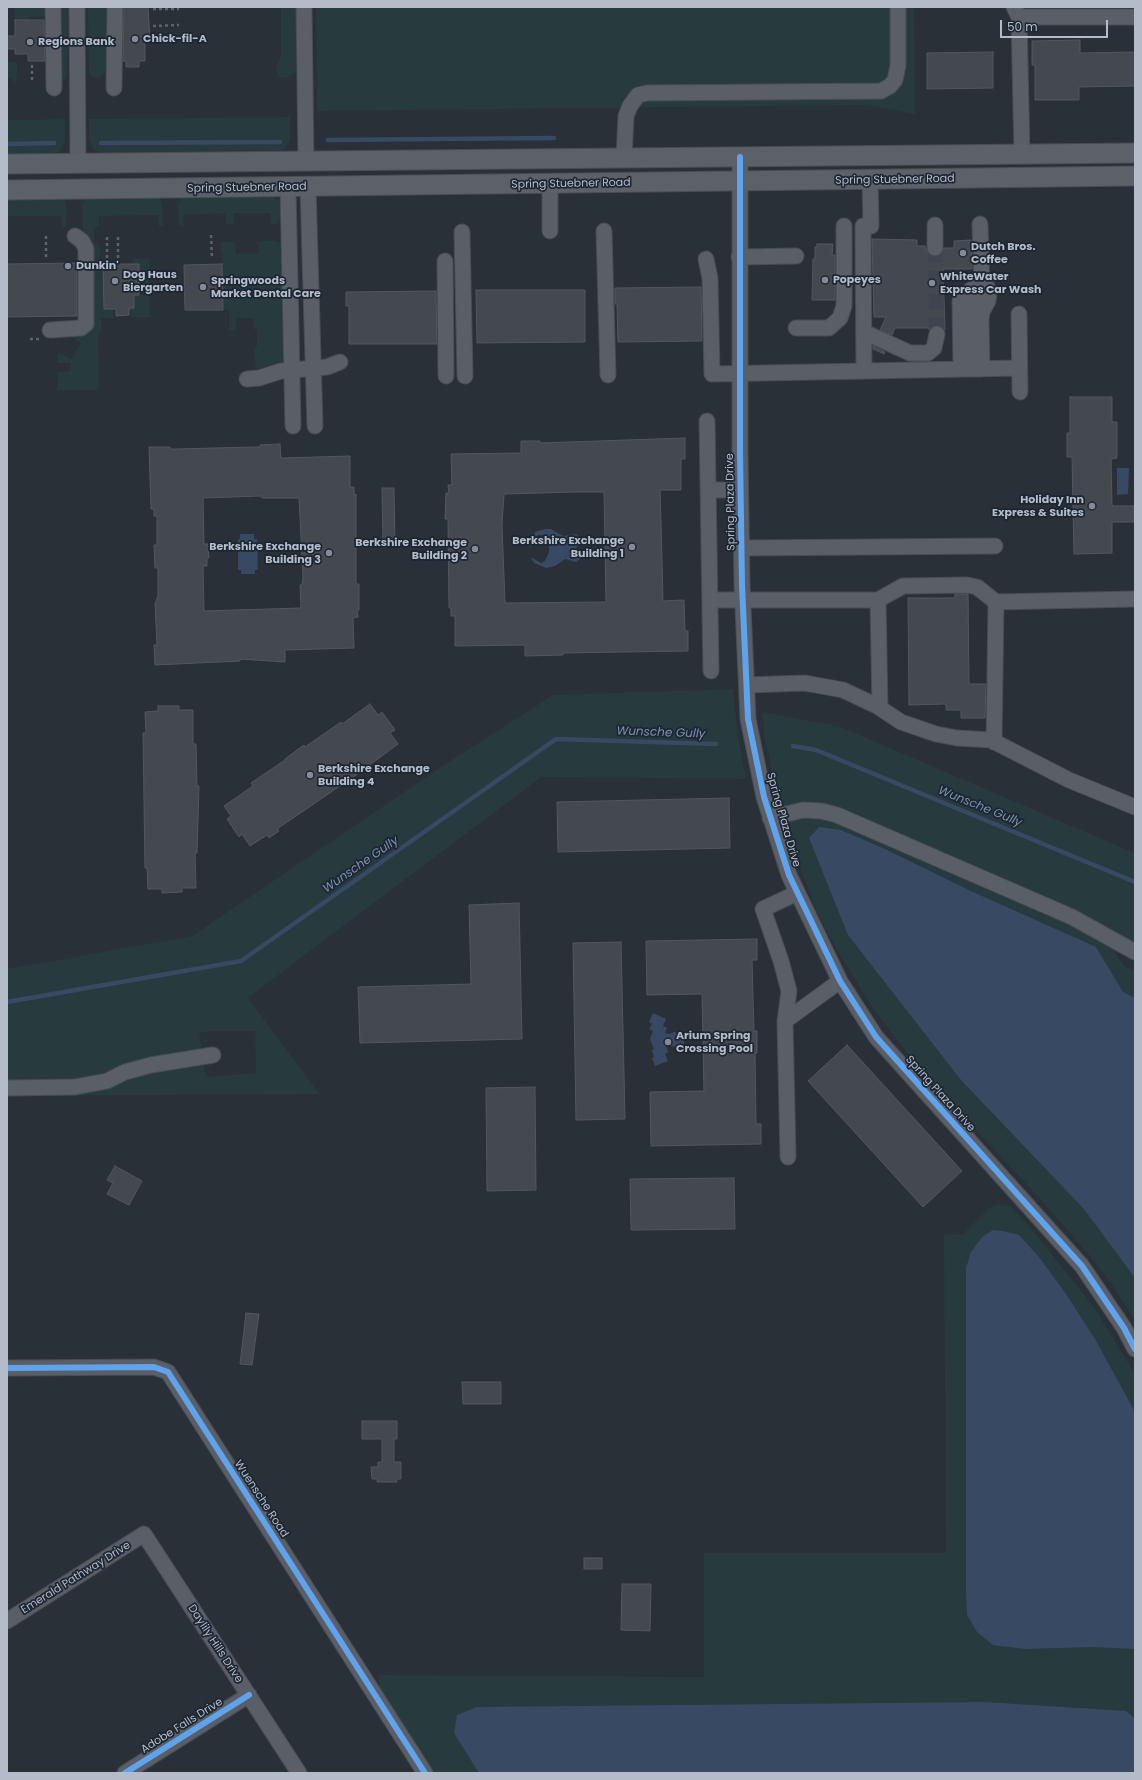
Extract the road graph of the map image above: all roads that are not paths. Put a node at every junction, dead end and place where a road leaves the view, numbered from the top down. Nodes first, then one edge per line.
1 (53, 7) edge
2 (77, 7) edge
3 (115, 7) edge
4 (304, 7) edge
5 (898, 7) edge
6 (1017, 12) edge
7 (1135, 17) edge
8 (54, 88) dead end
9 (114, 88) dead end
10 (1135, 153) edge
11 (1022, 154) junction
12 (740, 157) junction
13 (624, 158) junction
14 (306, 162) junction
15 (7, 164) edge
16 (78, 164) junction
17 (1135, 176) edge
18 (1018, 178) junction
19 (870, 180) junction
20 (739, 182) junction
21 (550, 184) junction
22 (288, 188) junction
23 (308, 188) junction
24 (7, 190) edge
25 (980, 224) dead end
26 (934, 225) dead end
27 (844, 226) dead end
28 (550, 231) dead end
29 (604, 231) dead end
30 (462, 232) dead end
31 (75, 236) dead end
32 (935, 248) tunnel mouth
33 (796, 256) dead end
34 (739, 257) junction
35 (706, 259) dead end
36 (445, 261) dead end
37 (982, 281) junction
38 (1019, 314) dead end
39 (796, 328) dead end
40 (50, 330) dead end
41 (864, 332) junction
42 (937, 334) tunnel mouth
43 (340, 362) dead end
44 (314, 368) junction
45 (1019, 368) junction
46 (971, 369) junction
47 (292, 370) junction
48 (864, 371) junction
49 (739, 373) junction
50 (608, 375) dead end
51 (446, 376) dead end
52 (465, 376) dead end
53 (247, 379) dead end
54 (1020, 392) dead end
55 (707, 421) dead end
56 (293, 426) dead end
57 (315, 426) dead end
58 (708, 490) junction
59 (740, 490) junction
60 (996, 546) dead end
61 (742, 548) junction
62 (1135, 599) edge
63 (710, 600) junction
64 (743, 600) junction
65 (878, 600) junction
66 (996, 602) junction
67 (711, 671) dead end
68 (747, 685) junction
69 (880, 708) junction
70 (994, 742) junction
71 (1135, 808) edge
72 (770, 818) junction
73 (797, 893) junction
74 (1135, 952) edge
75 (840, 981) junction
76 (785, 1021) junction
77 (213, 1055) dead end
78 (7, 1088) edge
79 (788, 1157) dead end
80 (1135, 1349) edge
81 (7, 1368) edge
82 (144, 1534) joint
83 (7, 1621) edge
84 (249, 1695) junction
85 (125, 1773) edge
86 (299, 1773) edge
87 (425, 1773) edge

1 - 8 street
2 - 16 street
3 - 9 street
4 - 14 street
5 - 13 street
6 - 7 street
6 - 11 street
10 - 11 main road
11 - 12 main road
11 - 18 main road
12 - 13 main road
12 - 20 street, Spring Plaza Drive
13 - 14 main road
14 - 16 main road
14 - 22 main road
14 - 23 main road
15 - 16 main road
17 - 18 main road, Spring Stuebner Road
18 - 19 main road, Spring Stuebner Road
19 - 20 main road, Spring Stuebner Road
19 - 41 street
20 - 21 main road, Spring Stuebner Road
20 - 34 street, Spring Plaza Drive
21 - 23 main road, Spring Stuebner Road
21 - 28 street
22 - 23 main road, Spring Stuebner Road
22 - 24 main road, Spring Stuebner Road
22 - 47 street
23 - 44 street
25 - 37 street
26 - 32 street
27 - 39 street
29 - 50 street
30 - 52 street
31 - 40 street
33 - 34 street
34 - 49 street, Spring Plaza Drive
35 - 49 street
36 - 51 street
37 - 46 street
37 - 46 street
38 - 45 street
41 - 42 street
41 - 48 street
43 - 44 street
44 - 47 street
44 - 57 street
45 - 46 street
45 - 54 street
46 - 48 street
47 - 53 street
47 - 56 street
48 - 49 street
49 - 59 street, Spring Plaza Drive
55 - 58 street
58 - 59 street
58 - 63 street
59 - 61 street, Spring Plaza Drive
60 - 61 street
61 - 64 street, Spring Plaza Drive
62 - 66 street
63 - 64 street
63 - 67 street
64 - 65 street
64 - 68 street, Spring Plaza Drive
65 - 66 street
65 - 69 street
66 - 70 street
68 - 69 street
68 - 72 street, Spring Plaza Drive
69 - 70 street
70 - 71 street
72 - 73 street, Spring Plaza Drive
72 - 74 street
73 - 75 street, Spring Plaza Drive
73 - 76 street
75 - 76 street
75 - 80 street, Spring Plaza Drive
76 - 79 street
77 - 78 street
81 - 87 street, Wuensche Road
82 - 83 street, Emerald Pathway Drive
82 - 84 street, Daylily Hills Drive
84 - 85 street, Adobe Falls Drive
84 - 86 street, Daylily Hills Drive

